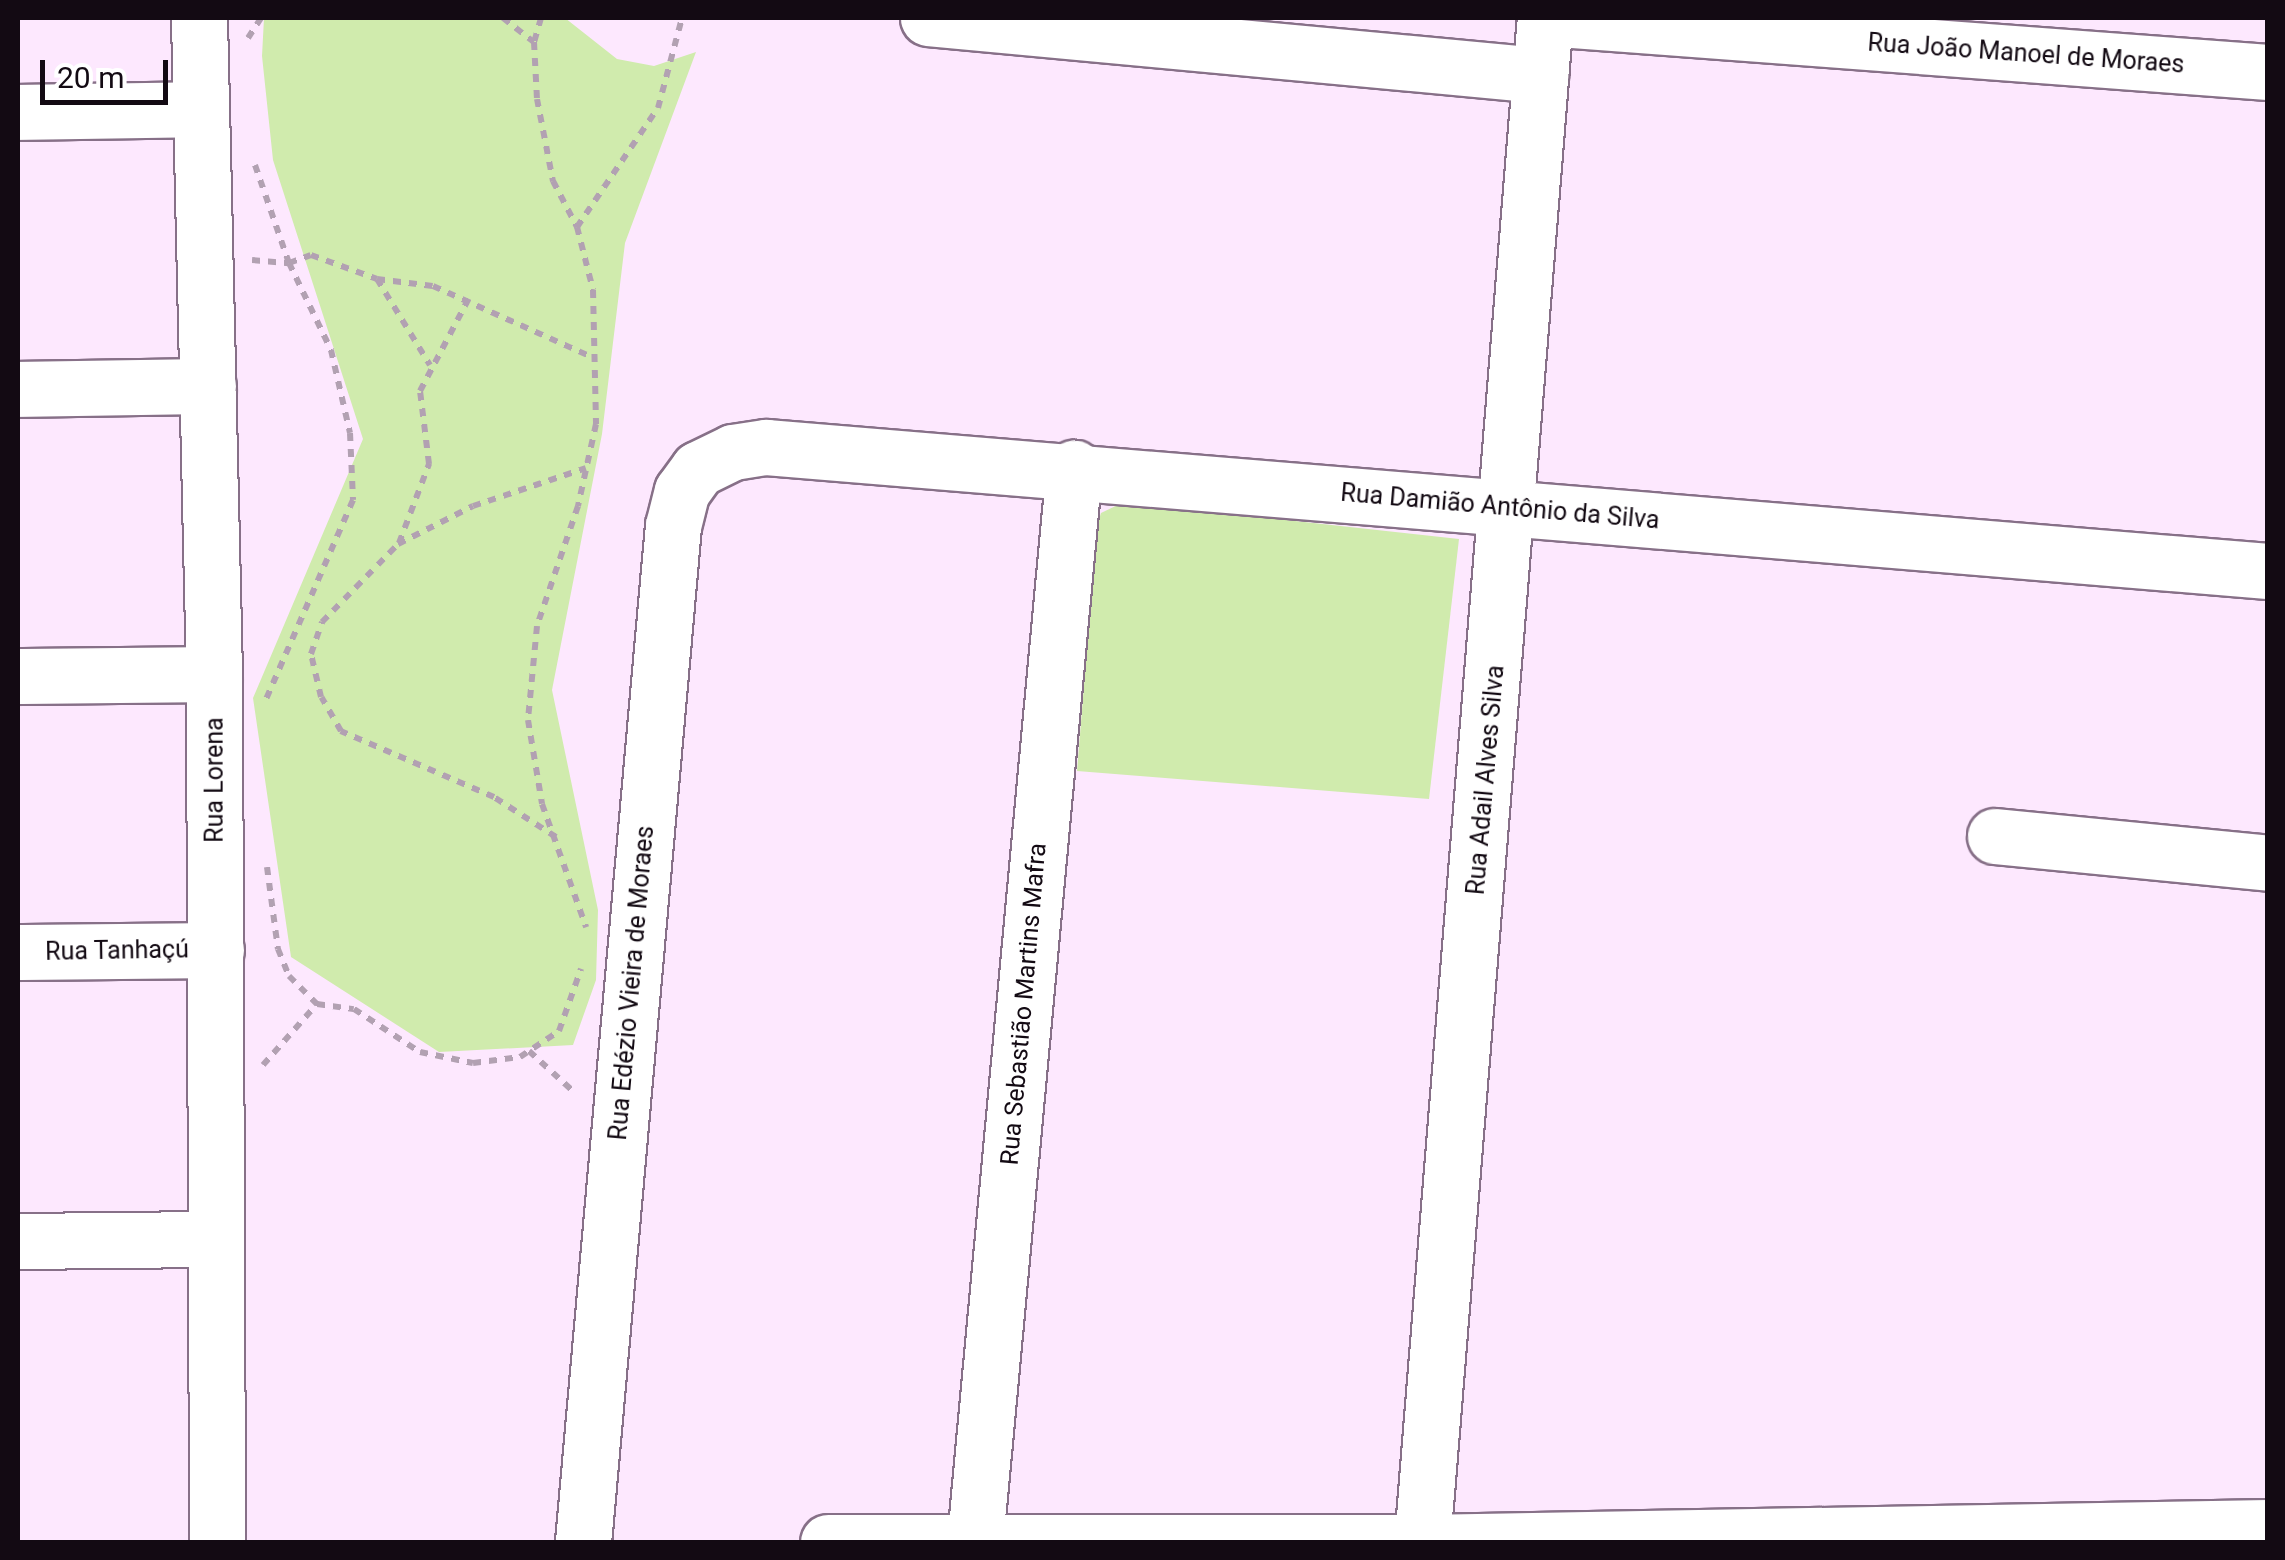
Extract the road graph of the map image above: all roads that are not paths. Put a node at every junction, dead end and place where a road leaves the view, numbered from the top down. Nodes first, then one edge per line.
1 (200, 18) edge
2 (928, 18) edge
3 (1545, 18) edge
4 (2268, 72) edge
5 (1540, 75) junction
6 (200, 110) junction
7 (18, 112) edge
8 (208, 386) junction
9 (18, 388) edge
10 (733, 452) joint
11 (1074, 468) junction
12 (1508, 509) junction
13 (2268, 570) edge
14 (214, 674) junction
15 (18, 676) edge
16 (1996, 836) dead end
17 (2268, 862) edge
18 (216, 950) junction
19 (18, 952) edge
20 (214, 1239) junction
21 (18, 1241) edge
22 (2268, 1527) edge
23 (974, 1539) junction
24 (217, 1542) edge
25 (583, 1542) edge
26 (828, 1542) edge
27 (1422, 1542) edge

1 - 6 street, Rua Lorena
2 - 5 street
3 - 4 street, Rua João Manoel de Moraes
3 - 5 street, Rua Adail Alves Silva
5 - 12 street, Rua Adail Alves Silva
6 - 7 street
6 - 8 street, Rua Lorena
8 - 9 street
8 - 14 street, Rua Lorena
10 - 11 street, Rua Damião Antônio da Silva
10 - 25 street, Rua Edézio Vieira de Moraes
11 - 12 street, Rua Damião Antônio da Silva
11 - 23 street, Rua Sebastião Martins Mafra
12 - 13 street, Rua Damião Antônio da Silva
12 - 27 street, Rua Adail Alves Silva
14 - 15 street
14 - 18 street, Rua Lorena
16 - 17 street
18 - 19 street, Rua Tanhaçú
18 - 20 street, Rua Lorena
20 - 21 street
20 - 24 street, Rua Lorena
22 - 27 street
23 - 26 street
23 - 27 street

